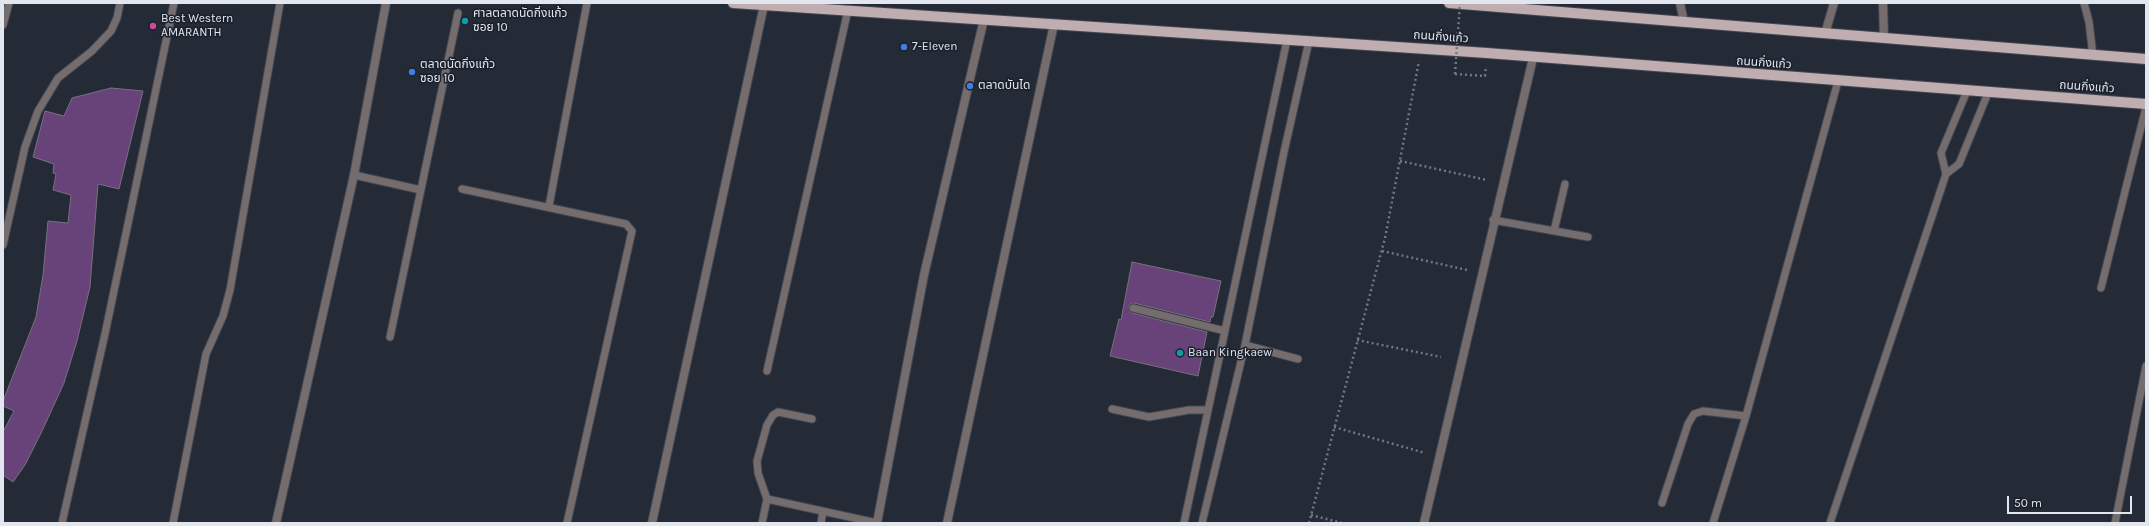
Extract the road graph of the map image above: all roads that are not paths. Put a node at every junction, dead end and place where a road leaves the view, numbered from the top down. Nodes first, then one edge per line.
1 (8, 3) edge
2 (120, 3) edge
3 (174, 3) edge
4 (280, 3) edge
5 (386, 3) edge
6 (587, 3) edge
7 (733, 3) edge
8 (1449, 3) edge
9 (1680, 3) edge
10 (1834, 3) edge
11 (1883, 3) edge
12 (2084, 3) edge
13 (764, 5) junction
14 (1530, 6) edge
15 (848, 10) junction
16 (458, 13) dead end
17 (984, 19) junction
18 (1684, 22) junction
19 (1054, 24) junction
20 (3, 25) edge
21 (1825, 34) junction
22 (1884, 38) junction
23 (1287, 40) junction
24 (1309, 41) junction
25 (2093, 56) junction
26 (1533, 58) junction
27 (2146, 59) edge
28 (1838, 81) junction
29 (1967, 91) junction
30 (1988, 93) junction
31 (2146, 104) edge
32 (2146, 107) edge
33 (1946, 174) junction
34 (354, 175) junction
35 (1565, 184) dead end
36 (462, 189) dead end
37 (422, 190) junction
38 (549, 206) junction
39 (1493, 220) junction
40 (1554, 231) junction
41 (1588, 237) dead end
42 (3, 245) edge
43 (2101, 288) dead end
44 (1132, 308) dead end
45 (1225, 331) junction
46 (390, 337) dead end
47 (1245, 345) junction
48 (1298, 359) dead end
49 (2146, 366) edge
50 (767, 371) dead end
51 (1112, 409) dead end
52 (1208, 410) junction
53 (1746, 416) junction
54 (812, 419) dead end
55 (767, 499) junction
56 (1662, 503) dead end
57 (823, 511) junction
58 (852, 520) edge
59 (62, 523) edge
60 (173, 523) edge
61 (276, 523) edge
62 (567, 523) edge
63 (652, 523) edge
64 (762, 523) edge
65 (821, 523) edge
66 (877, 523) edge
67 (947, 523) edge
68 (1184, 523) edge
69 (1202, 523) edge
70 (1424, 523) edge
71 (1713, 523) edge
72 (1830, 523) edge
73 (2114, 523) edge

1 - 20 lane
2 - 42 lane
3 - 59 lane
4 - 60 lane
5 - 34 street
6 - 38 lane
7 - 13 main road, ถนนกิ่งแก้ว
8 - 14 main road
9 - 18 street
10 - 21 street
11 - 22 street
12 - 25 lane
13 - 15 main road, ถนนกิ่งแก้ว
13 - 63 street
14 - 18 main road
15 - 17 main road, ถนนกิ่งแก้ว
15 - 50 lane
16 - 37 lane
17 - 19 main road, ถนนกิ่งแก้ว
17 - 66 street
18 - 21 main road
19 - 23 main road, ถนนกิ่งแก้ว
19 - 67 street
21 - 22 main road
22 - 25 main road
23 - 24 main road, ถนนกิ่งแก้ว
23 - 45 lane
24 - 26 main road, ถนนกิ่งแก้ว
24 - 47 lane
25 - 27 main road
26 - 28 main road, ถนนกิ่งแก้ว
26 - 39 street
28 - 29 main road, ถนนกิ่งแก้ว
28 - 53 lane
29 - 30 main road, ถนนกิ่งแก้ว
29 - 33 lane
30 - 31 main road, ถนนกิ่งแก้ว
30 - 33 lane
32 - 43 lane
33 - 72 lane
34 - 37 lane
34 - 61 street
35 - 40 lane
36 - 38 lane
37 - 46 lane
38 - 62 lane
39 - 40 lane
39 - 70 street
40 - 41 lane
44 - 45 lane
45 - 52 lane
47 - 48 lane
47 - 69 lane
49 - 73 lane
51 - 52 lane
52 - 68 lane
53 - 56 lane
53 - 71 lane
54 - 55 lane
55 - 57 lane
55 - 64 lane
57 - 58 lane
57 - 65 lane
58 - 66 lane

